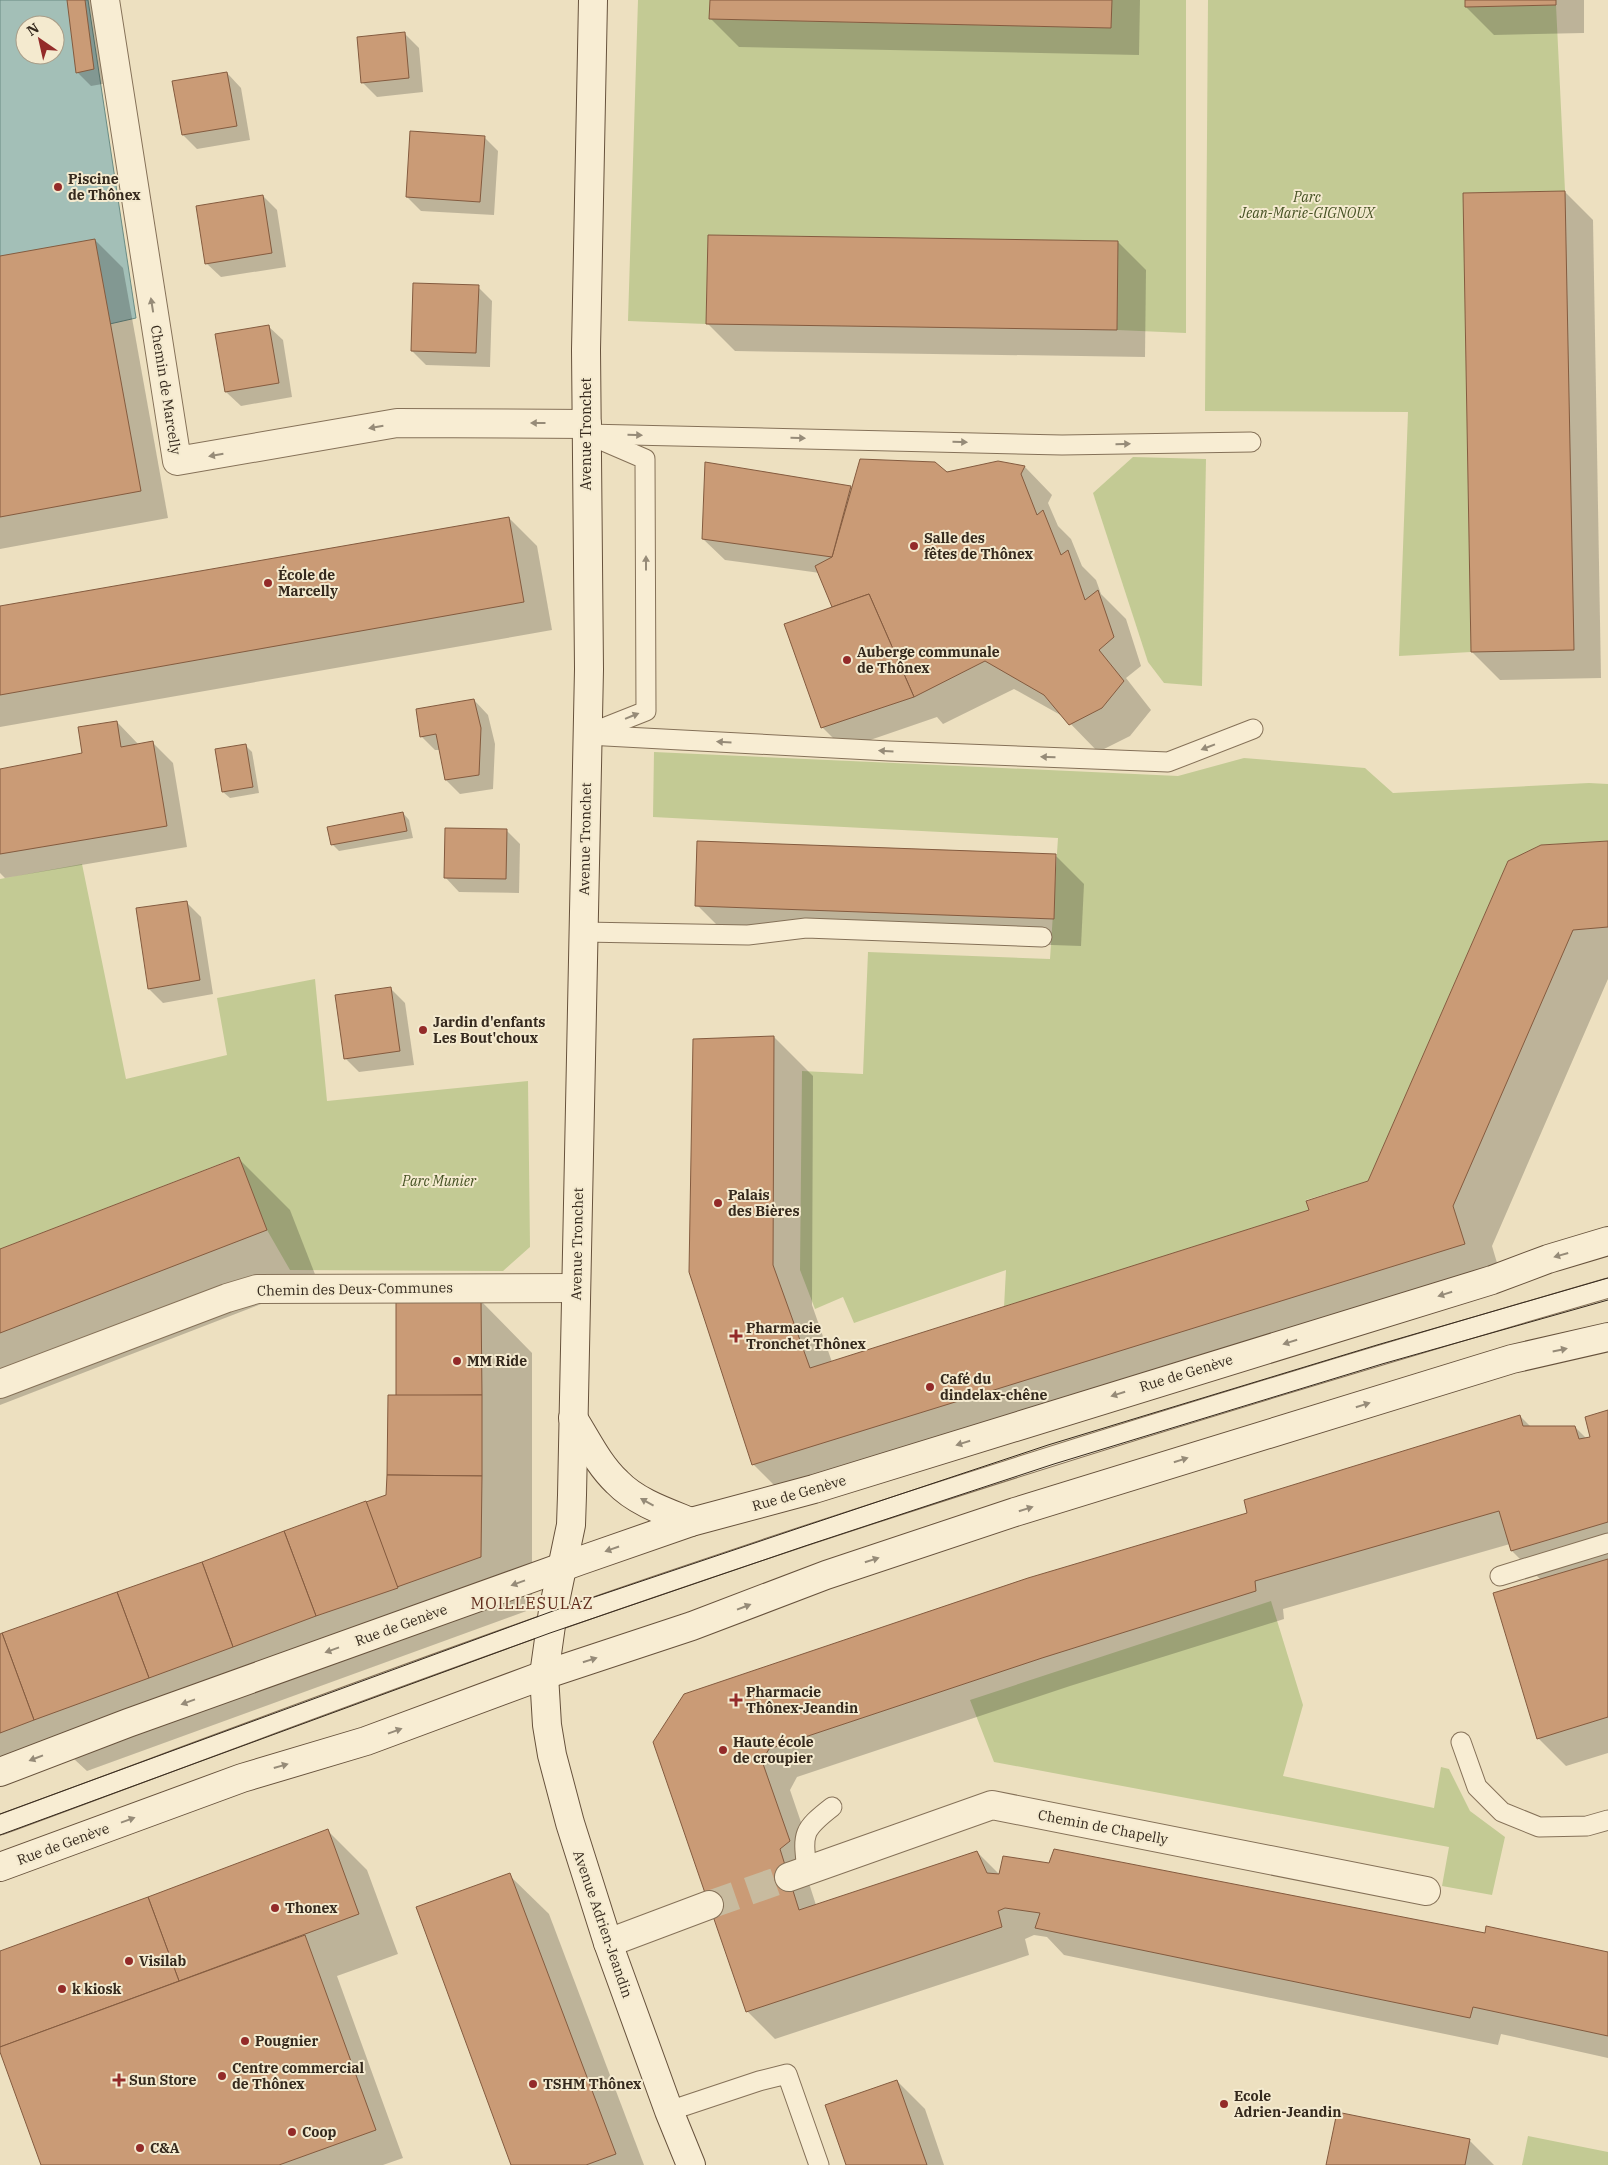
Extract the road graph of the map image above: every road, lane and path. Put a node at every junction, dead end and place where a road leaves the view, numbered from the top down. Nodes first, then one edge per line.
1 (105, 0) edge
2 (593, 0) edge
3 (586, 429) junction
4 (1250, 442) dead end
5 (1253, 729) dead end
6 (587, 735) junction
7 (583, 932) junction
8 (1042, 937) dead end
9 (1608, 1241) edge
10 (576, 1288) junction
11 (1608, 1288) edge
12 (1608, 1337) edge
13 (0, 1384) edge
14 (573, 1418) junction
15 (691, 1522) junction
16 (1608, 1543) edge
17 (564, 1567) junction
18 (1500, 1576) dead end
19 (552, 1622) junction
20 (544, 1675) junction
21 (1461, 1742) dead end
22 (0, 1772) edge
23 (832, 1807) dead end
24 (1608, 1820) edge
25 (0, 1825) edge
26 (0, 1867) edge
27 (798, 1874) joint
28 (1426, 1891) dead end
29 (709, 1906) tunnel mouth
30 (608, 1943) junction
31 (669, 2111) junction
32 (691, 2165) edge
33 (819, 2165) edge

3 -> 1 main road, Chemin de Marcelly
2 - 3 main road, Avenue Tronchet
3 -> 4 lane
3 - 6 main road, Avenue Tronchet
6 -> 3 lane
5 -> 6 lane
6 - 7 main road, Avenue Tronchet
7 - 8 lane
7 - 10 main road, Avenue Tronchet
9 -> 15 main road, Rue de Genève
10 - 13 main road, Chemin des Deux-Communes
10 - 14 main road, Avenue Tronchet
11 - 19 lane
20 -> 12 main road, Rue de Genève
15 -> 14 main road
14 - 17 main road, Avenue Tronchet
15 -> 17 main road, Rue de Genève
16 - 18 lane
17 - 19 main road, Avenue Tronchet
17 -> 22 main road, Rue de Genève
19 - 20 main road, Avenue Tronchet
19 - 25 lane
26 -> 20 main road, Rue de Genève
20 - 30 main road, Avenue Adrien-Jeandin
21 - 24 lane
23 - 27 lane
27 - 28 main road, Chemin de Chapelly
29 - 30 main road
30 - 31 main road, Avenue Adrien-Jeandin
31 - 32 main road, Avenue Adrien-Jeandin
31 - 33 lane

